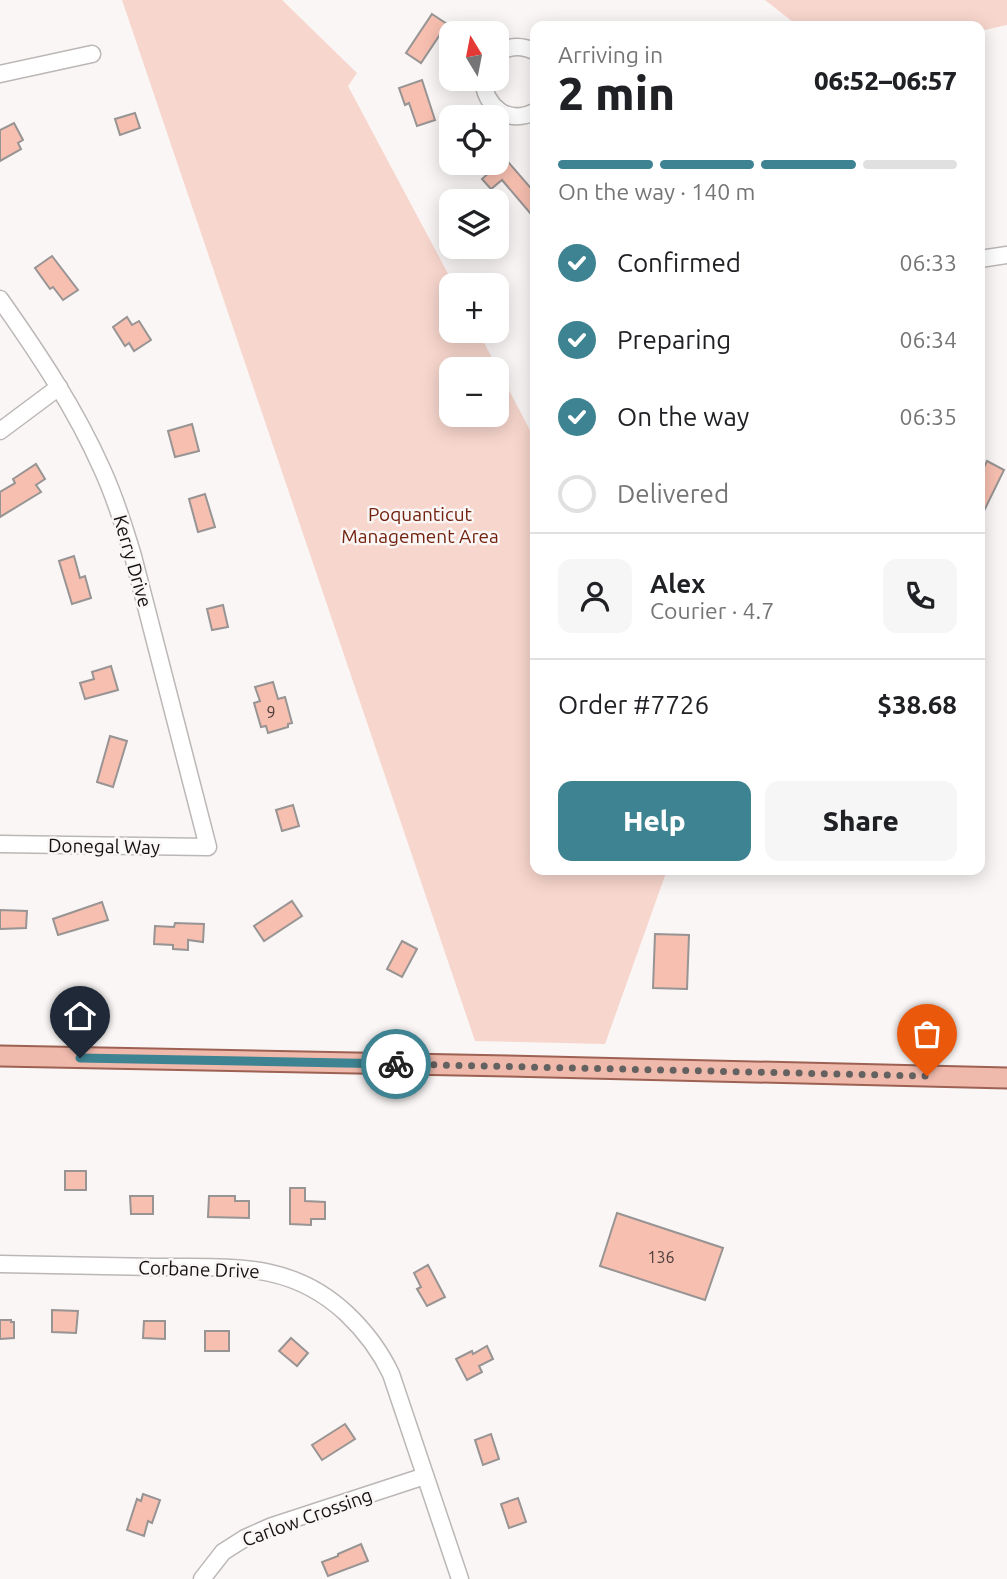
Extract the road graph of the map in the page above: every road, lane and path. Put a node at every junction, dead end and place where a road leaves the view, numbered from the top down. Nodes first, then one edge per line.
1 (509, 48) edge
2 (530, 49) edge
3 (92, 54) dead end
4 (0, 74) edge
5 (484, 91) edge
6 (530, 114) edge
7 (1007, 255) edge
8 (985, 258) edge
9 (0, 299) edge
10 (59, 387) junction
11 (0, 431) edge
12 (0, 844) edge
13 (208, 847) joint
14 (0, 1056) edge
15 (1007, 1078) edge
16 (0, 1264) edge
17 (425, 1476) junction
18 (202, 1579) edge
19 (460, 1579) edge

1 - 2 street
3 - 4 street
5 - 6 street
7 - 8 street
9 - 10 street, Kerry Drive
10 - 11 street
10 - 13 street, Kerry Drive
12 - 13 street, Donegal Way
14 - 15 main road
16 - 17 street, Corbane Drive
17 - 18 street, Carlow Crossing
17 - 19 street, Corbane Drive

